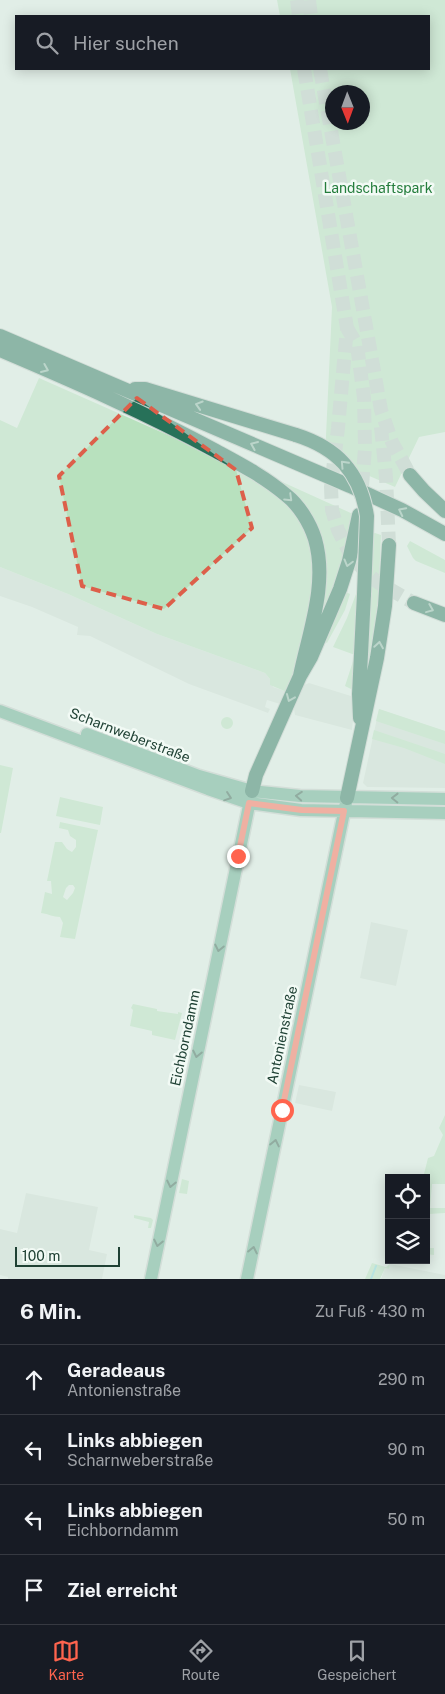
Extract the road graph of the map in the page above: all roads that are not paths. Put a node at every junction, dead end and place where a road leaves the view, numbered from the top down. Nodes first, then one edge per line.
1 (0, 336) edge
2 (0, 350) edge
3 (122, 389) junction
4 (410, 475) tunnel mouth
5 (445, 511) edge
6 (360, 516) tunnel mouth
7 (445, 534) edge
8 (389, 545) tunnel mouth
9 (414, 603) tunnel mouth
10 (445, 616) edge
11 (300, 676) junction
12 (0, 702) edge
13 (0, 711) edge
14 (360, 734) junction
15 (250, 797) junction
16 (445, 799) edge
17 (346, 804) junction
18 (445, 813) edge
19 (151, 1279) edge
20 (247, 1279) edge

1 - 3 highway
2 -> 11 highway
7 -> 3 highway
14 -> 3 highway, bridge
4 - 5 highway
6 -> 11 highway
14 -> 8 highway
9 -> 10 highway
11 -> 15 highway
12 - 15 main road, Scharnweberstraße
13 -> 15 main road, Scharnweberstraße
14 - 17 highway
15 - 17 main road, Scharnweberstraße
15 -> 19 main road, Eichborndamm
16 -> 17 main road, Scharnweberstraße
17 - 18 main road, Scharnweberstraße
20 -> 17 main road, Antonienstraße

